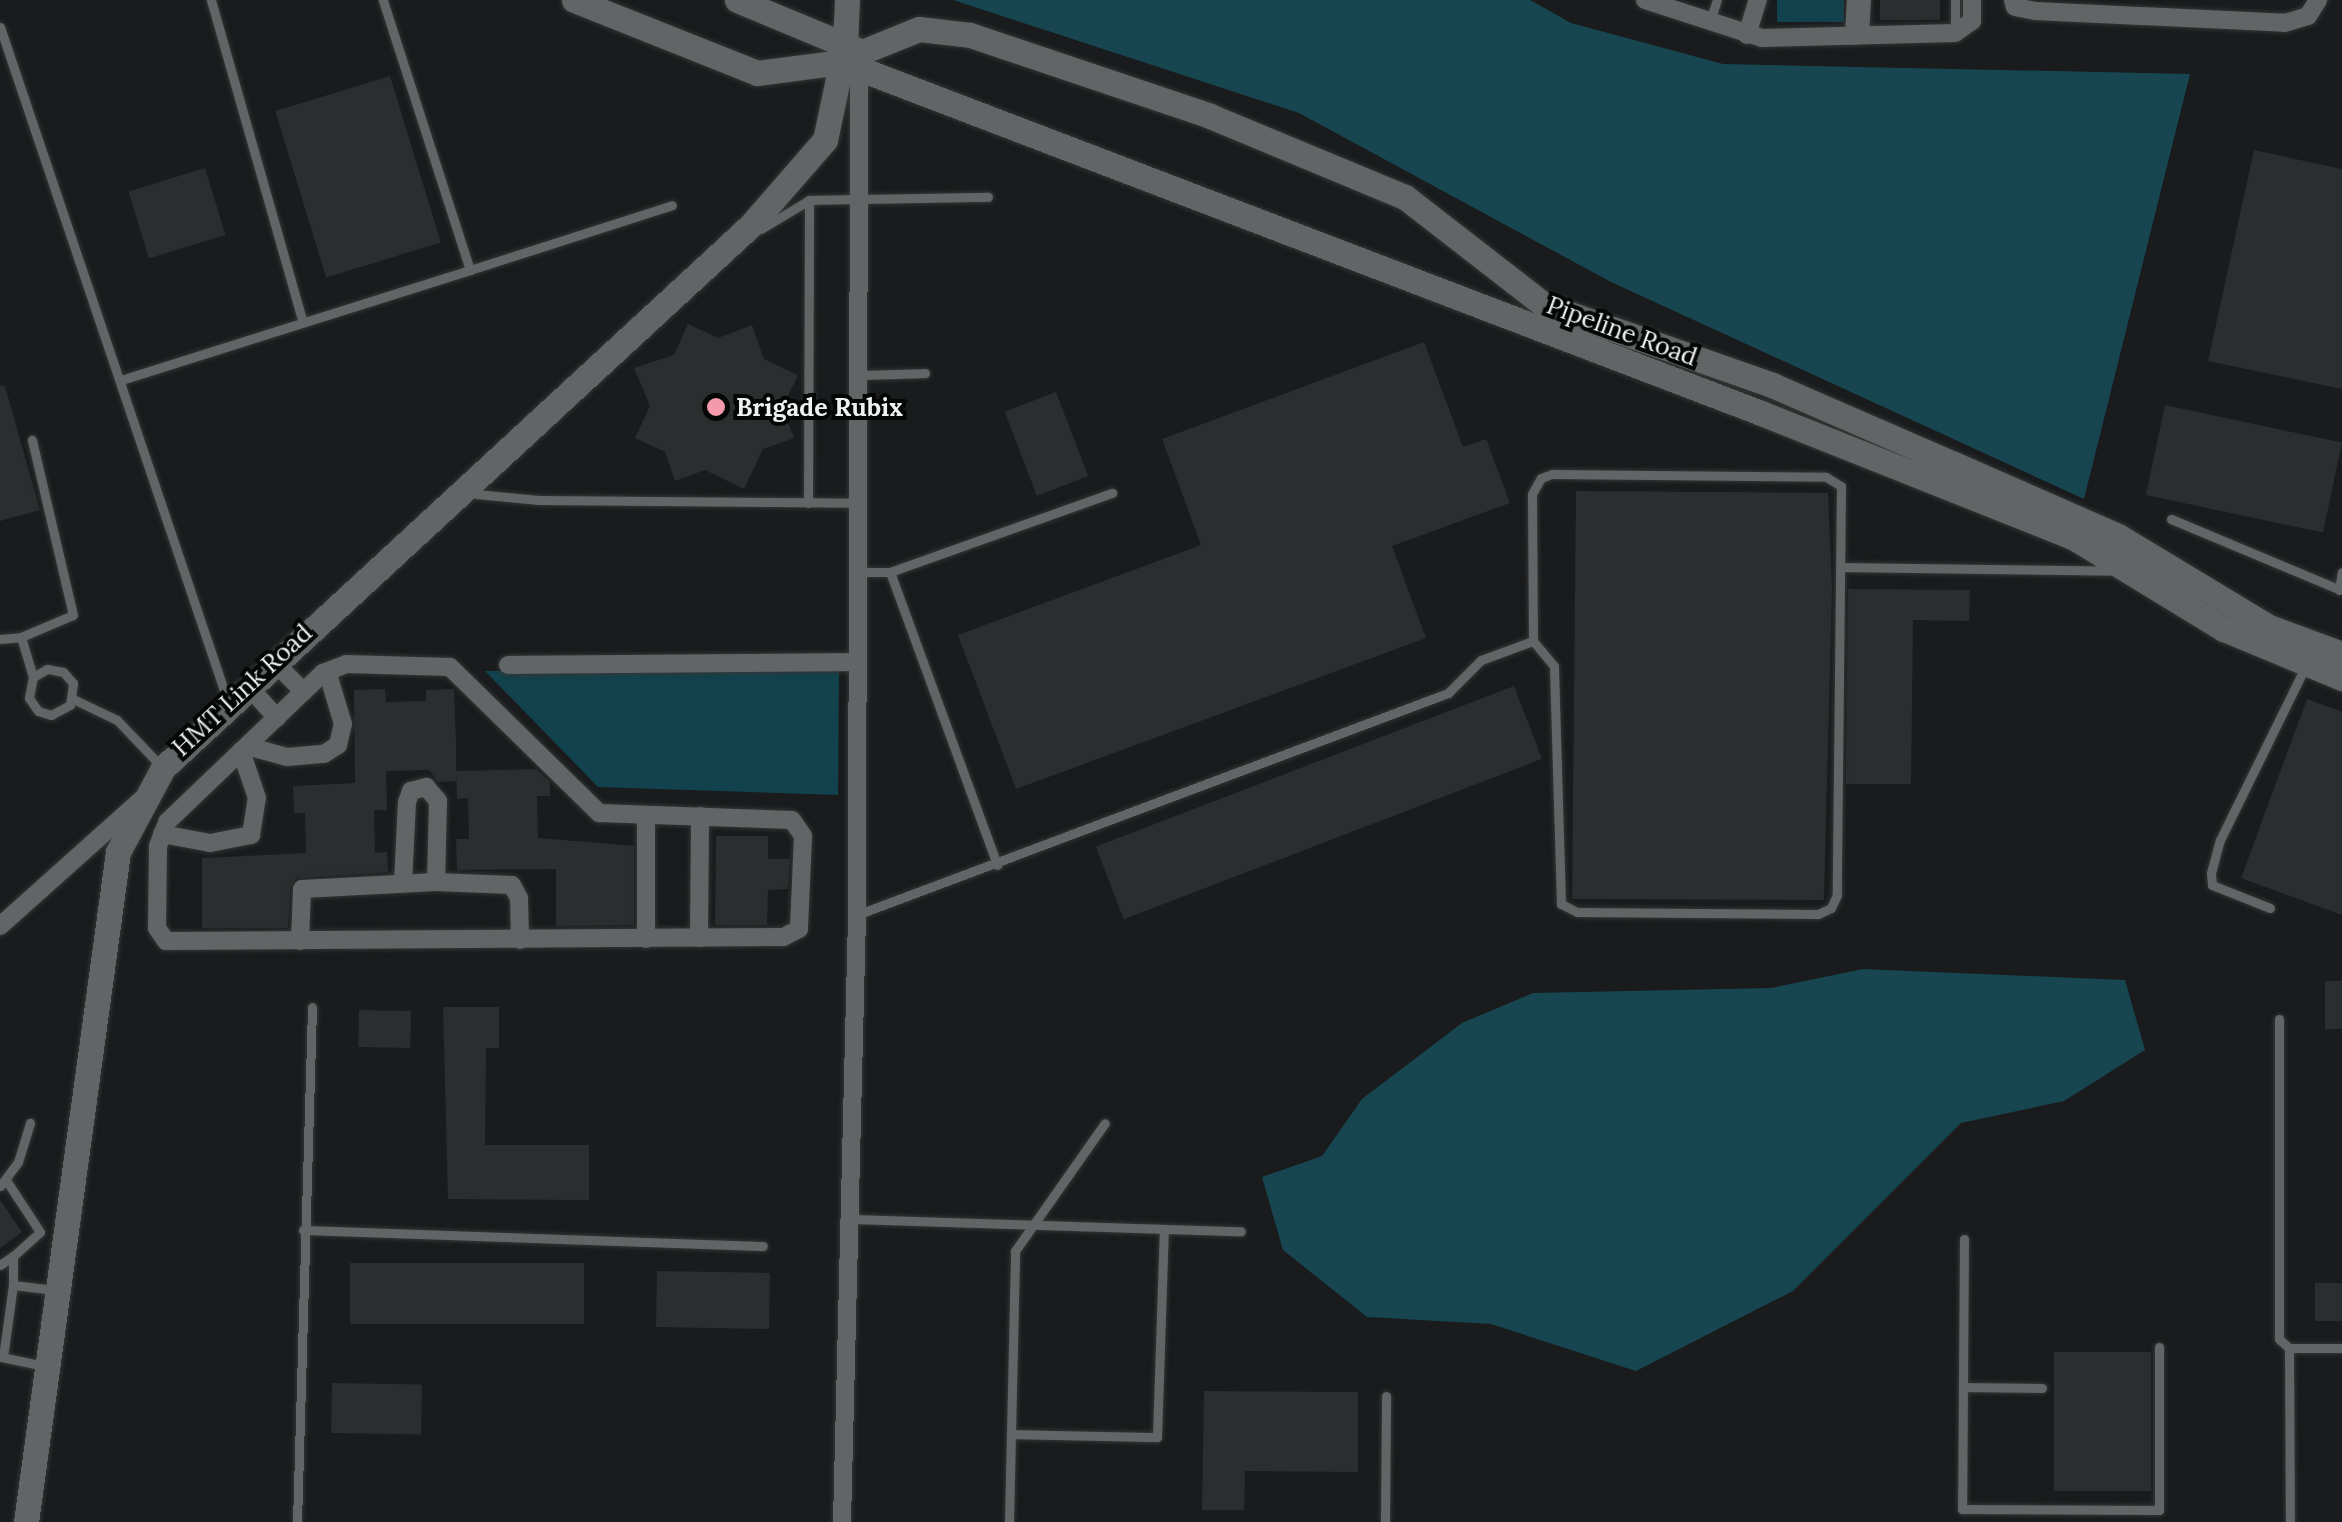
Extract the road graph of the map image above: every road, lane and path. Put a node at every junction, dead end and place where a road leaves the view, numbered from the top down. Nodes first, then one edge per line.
1 (211, 0) edge
2 (384, 0) edge
3 (574, 0) edge
4 (737, 0) edge
5 (847, 0) edge
6 (863, 0) edge
7 (1717, 0) edge
8 (1758, 0) edge
9 (1856, 0) edge
10 (1866, 0) edge
11 (1956, 0) edge
12 (1972, 0) edge
13 (2318, 0) edge
14 (1649, 1) edge
15 (2014, 3) edge
16 (1709, 24) junction
17 (0, 27) edge
18 (1747, 34) junction
19 (1955, 34) junction
20 (1859, 36) junction
21 (852, 57) junction
22 (988, 197) dead end
23 (810, 200) junction
24 (858, 200) junction
25 (672, 205) dead end
26 (470, 270) junction
27 (303, 322) junction
28 (642, 330) junction
29 (595, 373) junction
30 (924, 374) dead end
31 (858, 376) junction
32 (120, 380) junction
33 (32, 440) dead end
34 (1112, 493) dead end
35 (808, 503) junction
36 (858, 503) junction
37 (2171, 518) dead end
38 (1844, 566) junction
39 (2132, 570) junction
40 (858, 572) junction
41 (890, 572) junction
42 (2342, 572) edge
43 (2340, 590) edge
44 (2202, 603) junction
45 (21, 637) junction
46 (0, 640) edge
47 (1534, 641) junction
48 (2311, 654) junction
49 (2342, 654) edge
50 (274, 662) junction
51 (857, 662) junction
52 (508, 665) dead end
53 (326, 671) junction
54 (34, 676) junction
55 (2342, 678) edge
56 (304, 692) junction
57 (238, 695) junction
58 (73, 699) junction
59 (277, 718) junction
60 (244, 748) junction
61 (163, 768) junction
62 (150, 792) junction
63 (646, 816) junction
64 (700, 816) junction
65 (162, 834) junction
66 (997, 864) junction
67 (436, 882) junction
68 (404, 883) junction
69 (2270, 908) dead end
70 (857, 915) junction
71 (0, 926) edge
72 (700, 938) junction
73 (646, 939) junction
74 (520, 940) junction
75 (300, 941) junction
76 (312, 1007) dead end
77 (2279, 1018) dead end
78 (1105, 1123) dead end
79 (30, 1124) dead end
80 (3, 1183) edge
81 (849, 1218) junction
82 (1033, 1225) junction
83 (303, 1230) junction
84 (1164, 1230) junction
85 (1240, 1231) dead end
86 (1964, 1238) dead end
87 (762, 1246) dead end
88 (13, 1256) junction
89 (0, 1265) edge
90 (13, 1285) junction
91 (58, 1290) junction
92 (2159, 1347) dead end
93 (2289, 1348) junction
94 (2342, 1348) edge
95 (2, 1357) edge
96 (48, 1367) junction
97 (1963, 1387) junction
98 (2042, 1388) dead end
99 (1386, 1396) dead end
100 (1012, 1434) junction
101 (1962, 1509) junction
102 (2124, 1510) junction
103 (26, 1522) edge
104 (297, 1522) edge
105 (842, 1522) edge
106 (1009, 1522) edge
107 (1385, 1522) edge
108 (1962, 1522) edge
109 (2124, 1522) edge
110 (2290, 1522) edge

1 - 27 lane
2 - 26 lane
3 - 21 main road
4 - 21 main road, Pipeline Road
5 - 21 main road
6 - 21 main road, HMT Link Road
7 - 16 lane
8 - 18 street
9 - 20 street
10 - 20 lane
11 - 19 lane
12 - 19 street
13 - 15 street
14 - 16 street
16 - 18 street
17 - 32 lane
18 - 20 street
19 - 20 street
21 - 24 street
21 - 28 main road, HMT Link Road
21 - 39 main road, Pipeline Road
21 - 44 main road, Pipeline Road
22 - 24 lane
23 - 24 lane
23 - 28 lane
23 - 35 lane
24 - 31 street
25 - 26 lane
26 - 27 lane
27 - 32 lane
28 - 29 main road, HMT Link Road
29 - 35 lane
29 - 50 main road, HMT Link Road
30 - 31 lane
31 - 36 street
32 - 57 lane
33 - 45 lane
34 - 41 lane
35 - 36 lane
36 - 40 street
37 - 43 lane
38 - 39 lane
38 - 47 lane
38 - 47 lane
39 - 44 main road, Pipeline Road
40 - 41 lane
40 - 51 street
41 - 66 lane
42 - 43 lane
44 - 48 main road, Pipeline Road
45 - 46 lane
45 - 54 lane
47 - 66 lane
48 - 49 main road, Pipeline Road
48 - 55 main road, Pipeline Road
48 - 69 lane
50 - 56 street
50 - 57 main road, HMT Link Road
51 - 52 street
51 - 70 street
53 - 56 street
53 - 60 street
53 - 63 street
54 - 58 lane
54 - 58 lane
56 - 59 street
57 - 59 street
57 - 61 main road, HMT Link Road
58 - 61 lane
59 - 60 street
60 - 65 street
60 - 65 street
61 - 62 main road, HMT Link Road
62 - 71 street
62 - 91 main road, HMT Link Road
63 - 64 street
63 - 73 street
64 - 72 street
64 - 72 street
65 - 75 street
66 - 70 lane
67 - 68 street
67 - 68 street
67 - 74 street
68 - 75 street
70 - 81 street
72 - 73 street
73 - 74 street
74 - 75 street
76 - 83 lane
77 - 93 lane
78 - 82 lane
79 - 80 lane
80 - 88 lane
81 - 82 lane
81 - 105 street
82 - 84 lane
82 - 100 lane
83 - 87 lane
83 - 104 lane
84 - 85 lane
84 - 100 lane
86 - 97 lane
88 - 89 lane
88 - 90 lane
90 - 91 lane
90 - 95 lane
91 - 96 main road, HMT Link Road
92 - 102 lane
93 - 94 lane
93 - 110 lane
95 - 96 lane
96 - 103 main road, HMT Link Road
97 - 98 lane
97 - 101 lane
99 - 107 lane
100 - 106 lane
101 - 102 lane
101 - 108 lane
102 - 109 lane

